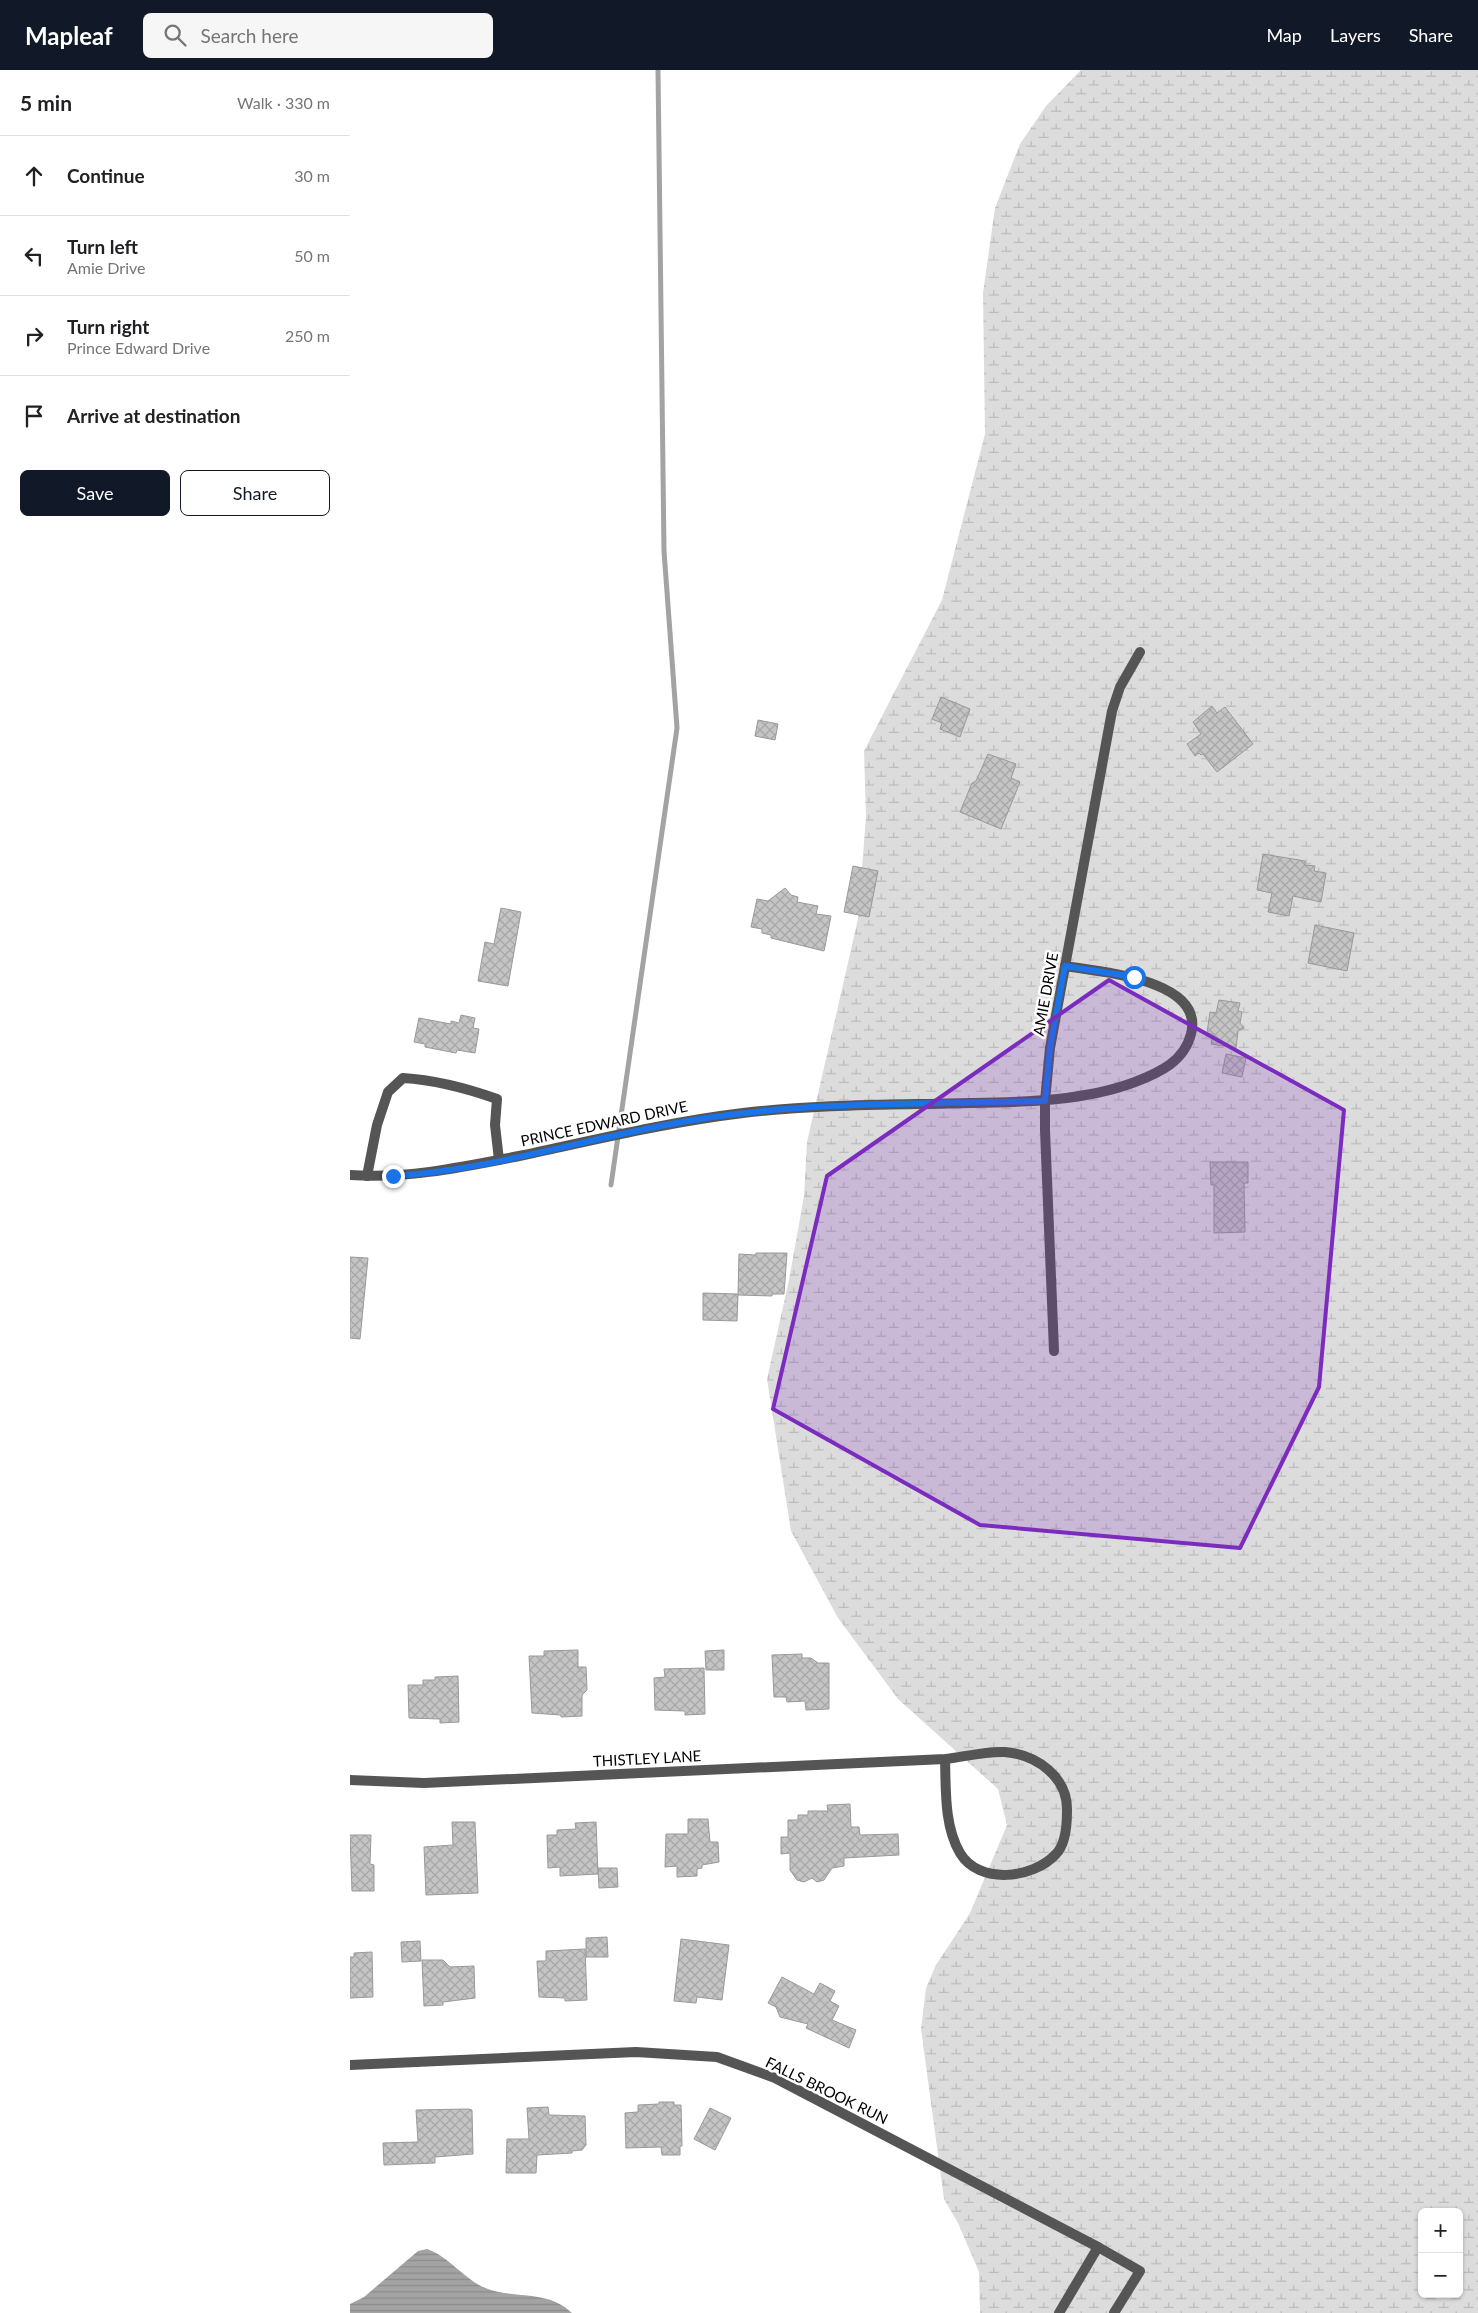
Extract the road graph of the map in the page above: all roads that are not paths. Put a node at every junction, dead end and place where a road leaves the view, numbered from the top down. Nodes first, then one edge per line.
1 (1140, 652) dead end
2 (1065, 966) junction
3 (1045, 1101) junction
4 (499, 1160) junction
5 (350, 1175) edge
6 (367, 1176) junction
7 (1054, 1351) dead end
8 (944, 1759) junction
9 (350, 1780) edge
10 (350, 2065) edge
11 (1098, 2247) junction
12 (1059, 2313) edge
13 (1114, 2313) edge

1 - 2 street, AMIE DRIVE
2 - 3 street, AMIE DRIVE
2 - 3 street, PRINCE EDWARD DRIVE
3 - 4 street, PRINCE EDWARD DRIVE
3 - 7 street, AMIE DRIVE
4 - 6 street, PRINCE EDWARD DRIVE
4 - 6 street
5 - 6 street, PRINCE EDWARD DRIVE
8 - 8 street, THISTLEY LANE
8 - 9 street, THISTLEY LANE
10 - 11 street, FALLS BROOK RUN
11 - 12 street
11 - 13 street, FALLS BROOK RUN

